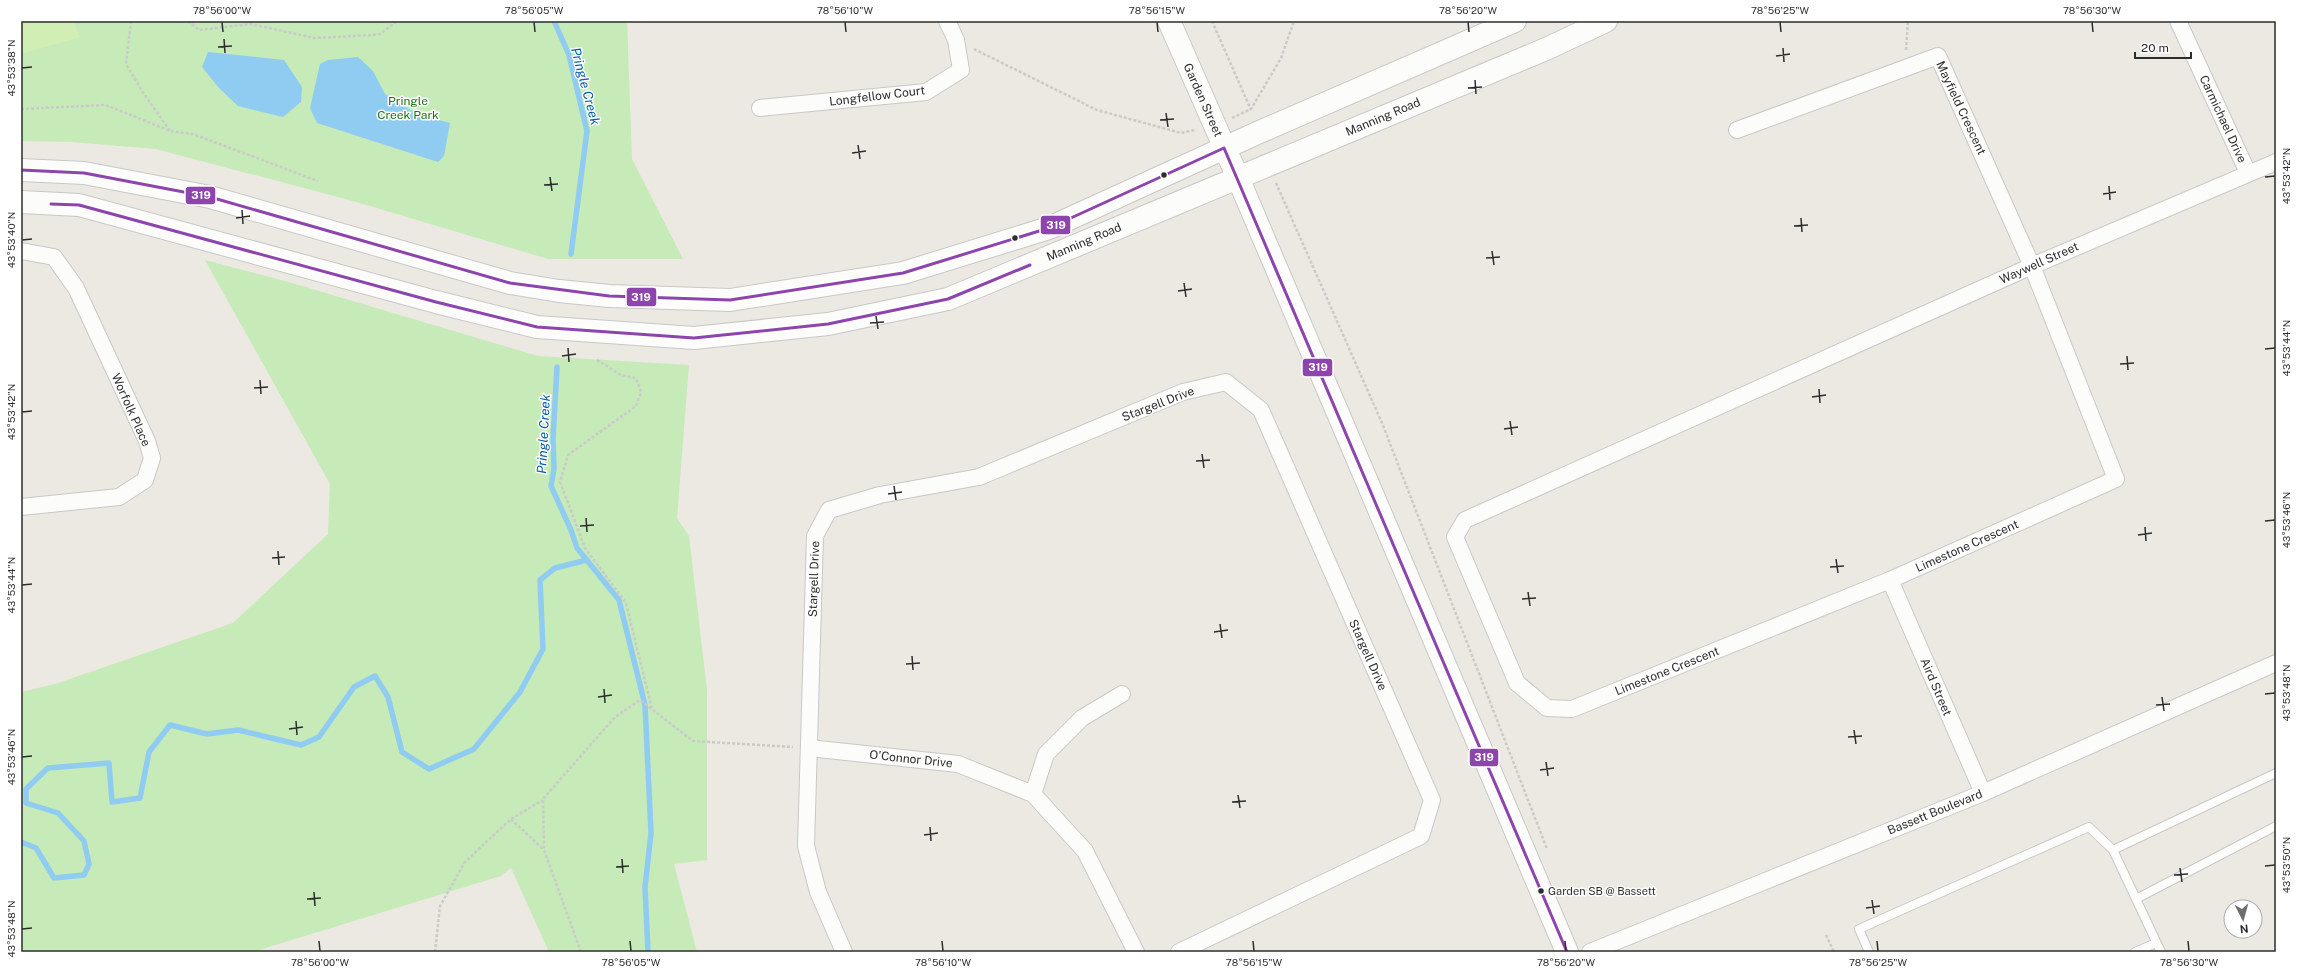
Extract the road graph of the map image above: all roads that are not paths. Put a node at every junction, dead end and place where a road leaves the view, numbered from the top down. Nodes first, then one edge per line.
1 (947, 21) edge
2 (1168, 21) edge
3 (1515, 21) edge
4 (1606, 21) edge
5 (2178, 21) edge
6 (760, 108) dead end
7 (1737, 130) dead end
8 (1224, 148) junction
9 (2276, 162) edge
10 (21, 170) edge
11 (2248, 173) junction
12 (1238, 178) junction
13 (21, 202) edge
14 (21, 251) edge
15 (2032, 266) junction
16 (1804, 368) joint
17 (21, 507) edge
18 (1890, 580) junction
19 (2276, 663) edge
20 (1122, 694) dead end
21 (809, 748) junction
22 (2276, 773) edge
23 (1983, 793) junction
24 (1033, 794) junction
25 (2276, 826) edge
26 (2113, 850) junction
27 (2136, 899) junction
28 (2156, 943) junction
29 (844, 952) edge
30 (1136, 952) edge
31 (1179, 952) edge
32 (1567, 952) edge
33 (1590, 952) edge
34 (1869, 952) edge
35 (2135, 952) edge
36 (2161, 952) edge

1 - 6 street, Longfellow Court
2 - 8 main road, Garden Street
3 - 8 main road
4 - 12 main road, Manning Road
5 - 11 street, Carmichael Drive
7 - 15 street, Mayfield Crescent
8 - 10 main road
8 - 12 main road, Garden Street
9 - 11 street, Waywell Street
11 - 15 street, Waywell Street
12 - 13 main road, Manning Road
12 - 32 main road, Garden Street
14 - 17 street, Worfolk Place
15 - 16 street, Waywell Street
15 - 18 street, Limestone Crescent
16 - 18 street, Limestone Crescent
18 - 23 street, Aird Street
19 - 23 street, Bassett Boulevard
20 - 24 street
21 - 24 street, O'Connor Drive
21 - 29 street, Stargell Drive
21 - 31 street, Stargell Drive
22 - 26 lane
23 - 33 street, Bassett Boulevard
24 - 30 street, O'Connor Drive
25 - 27 lane
26 - 27 lane
26 - 34 lane
27 - 28 lane
28 - 35 lane
28 - 36 lane

